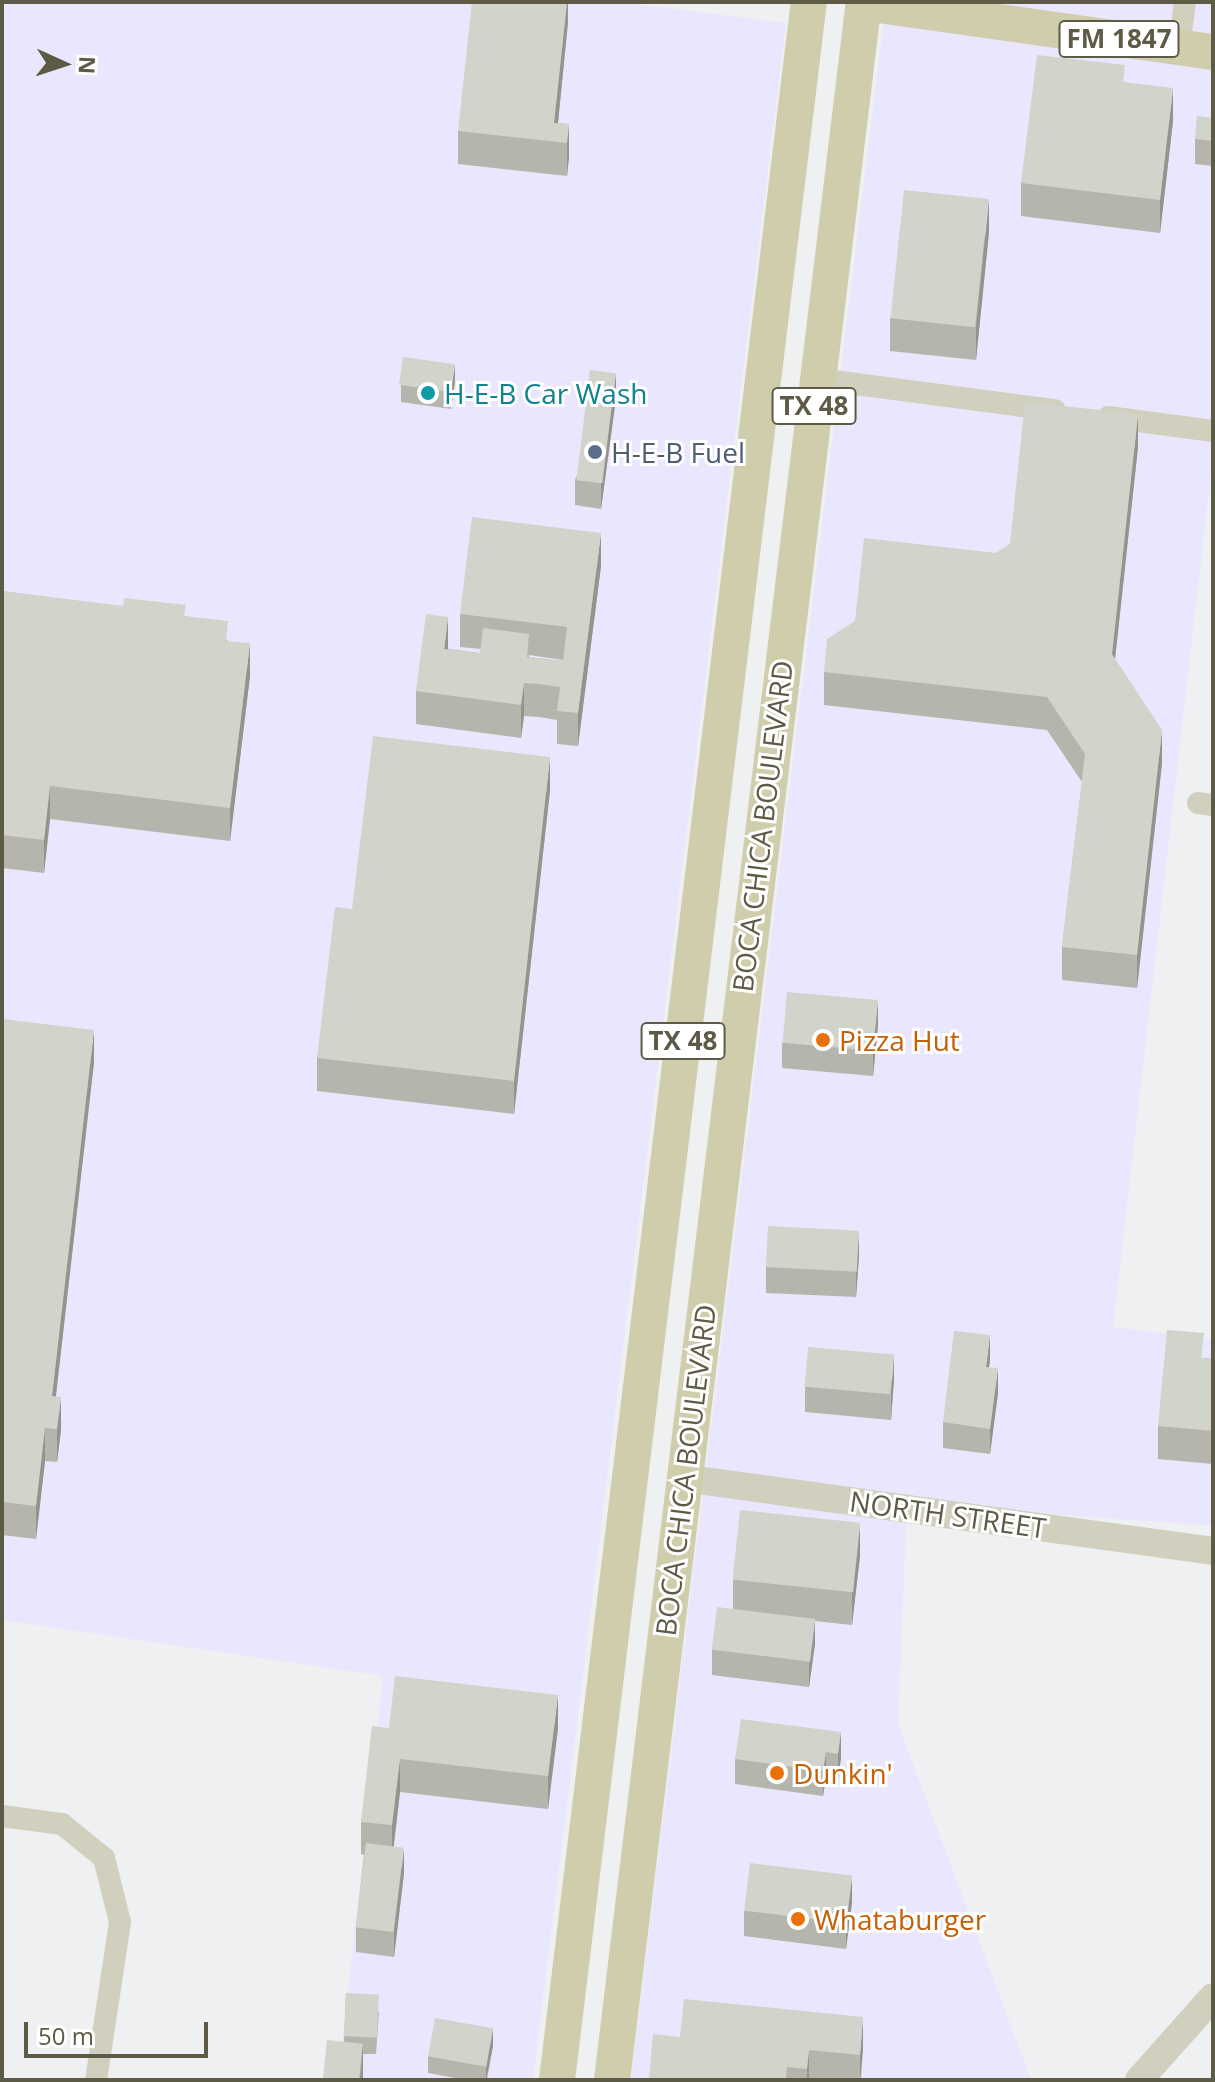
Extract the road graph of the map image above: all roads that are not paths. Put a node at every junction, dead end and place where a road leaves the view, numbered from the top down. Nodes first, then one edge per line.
1 (809, 2) edge
2 (863, 2) edge
3 (1185, 2) edge
4 (1196, 50) edge
5 (818, 379) junction
6 (1213, 431) edge
7 (678, 1084) junction
8 (683, 1478) junction
9 (628, 1500) junction
10 (1213, 1551) edge
11 (2, 1816) edge
12 (634, 1903) junction
13 (1213, 1997) edge
14 (96, 2080) edge
15 (557, 2080) edge
16 (612, 2080) edge
17 (1139, 2080) edge

1 - 7 main road, BOCA CHICA BOULEVARD / TX 48
2 - 4 main road, FM 1847
2 - 5 main road, BOCA CHICA BOULEVARD / TX 48
3 - 4 street
5 - 6 street
5 - 8 main road, BOCA CHICA BOULEVARD / TX 48
7 - 8 main road
7 - 9 main road, BOCA CHICA BOULEVARD / TX 48
8 - 10 street, NORTH STREET
8 - 12 main road, BOCA CHICA BOULEVARD / TX 48
9 - 12 main road
9 - 15 main road, BOCA CHICA BOULEVARD / TX 48
11 - 14 street
12 - 16 main road, BOCA CHICA BOULEVARD / TX 48
13 - 17 street

